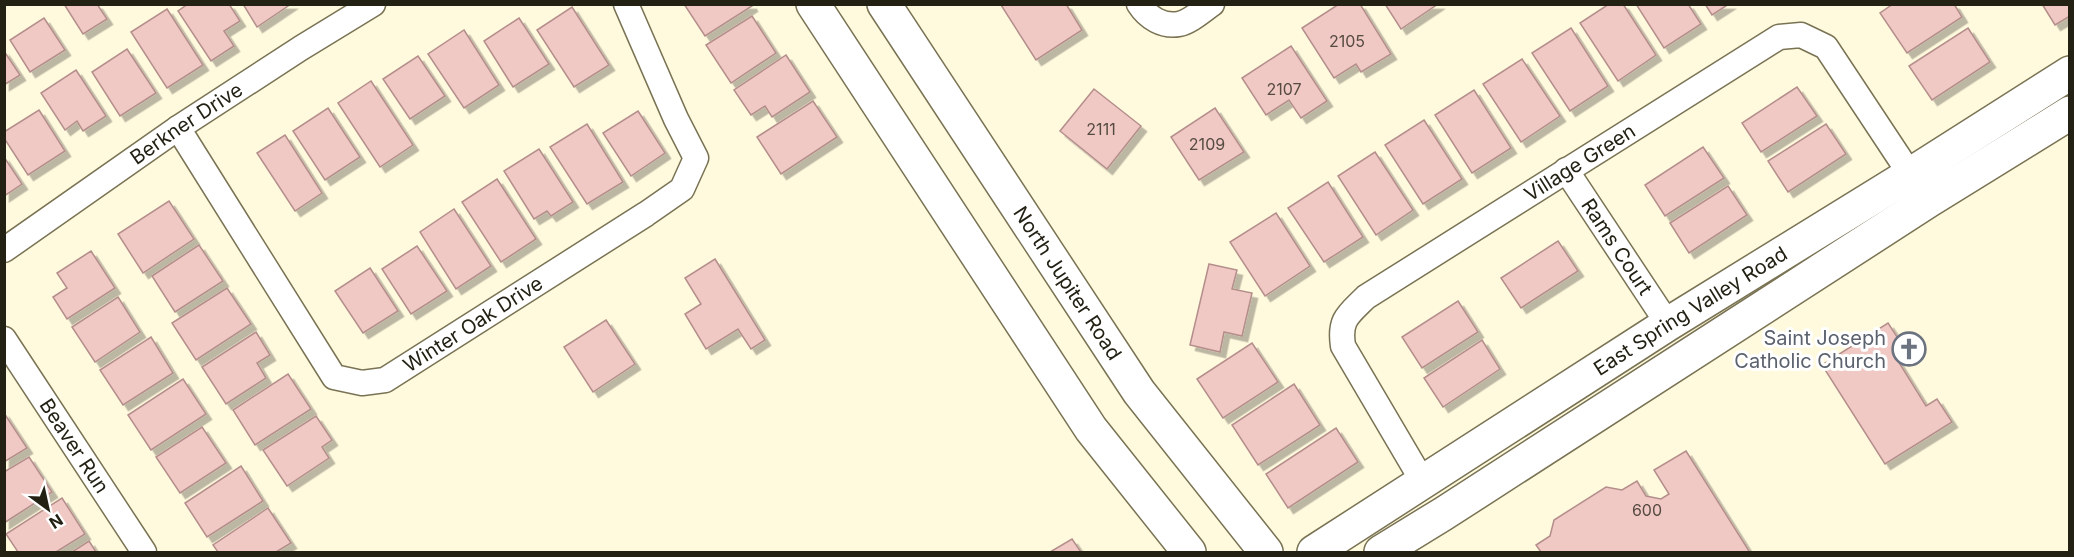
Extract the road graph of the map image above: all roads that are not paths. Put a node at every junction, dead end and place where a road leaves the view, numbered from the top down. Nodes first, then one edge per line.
1 (373, 4) edge
2 (626, 4) edge
3 (813, 4) edge
4 (884, 4) edge
5 (1139, 4) edge
6 (1212, 4) edge
7 (2070, 73) edge
8 (2070, 113) edge
9 (178, 128) junction
10 (1566, 170) junction
11 (1919, 188) junction
12 (4, 250) edge
13 (1668, 324) junction
14 (4, 339) edge
15 (1424, 482) junction
16 (144, 552) edge
17 (1190, 552) edge
18 (1266, 552) edge
19 (1314, 552) edge
20 (1381, 552) edge

1 - 9 street, Berkner Drive
2 - 9 street, Winter Oak Drive
3 - 17 street
4 - 18 street, North Jupiter Road
5 - 6 street
7 - 11 street, East Spring Valley Road
8 - 11 street, East Spring Valley Road
9 - 12 street, Berkner Drive
10 - 11 street, Village Green
10 - 13 street, Rams Court
10 - 15 street, Village Green
11 - 13 street, East Spring Valley Road
11 - 20 street, East Spring Valley Road
13 - 15 street, East Spring Valley Road
14 - 16 street, Beaver Run
15 - 19 street, East Spring Valley Road

